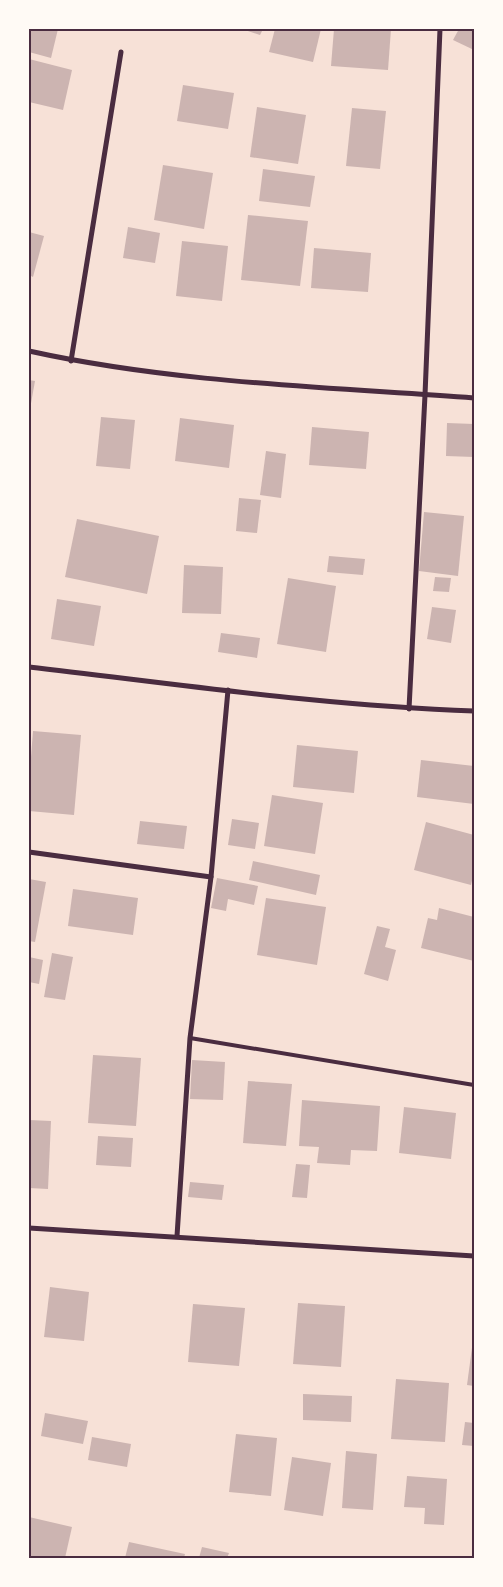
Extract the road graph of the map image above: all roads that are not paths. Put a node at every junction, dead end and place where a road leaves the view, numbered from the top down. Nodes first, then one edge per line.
1 (440, 29) edge
2 (121, 52) dead end
3 (29, 351) edge
4 (71, 360) junction
5 (425, 395) junction
6 (474, 398) edge
7 (29, 667) edge
8 (228, 690) junction
9 (409, 709) junction
10 (474, 711) edge
11 (29, 852) edge
12 (211, 877) junction
13 (190, 1038) junction
14 (474, 1085) edge
15 (29, 1228) edge
16 (177, 1236) junction
17 (474, 1256) edge

1 - 5 street
2 - 4 street
3 - 4 street
4 - 5 street
5 - 6 street
5 - 9 street
7 - 8 street
8 - 9 street
8 - 12 street
9 - 10 street
11 - 12 street
12 - 13 street
13 - 14 lane
13 - 16 street
15 - 16 street
16 - 17 street

